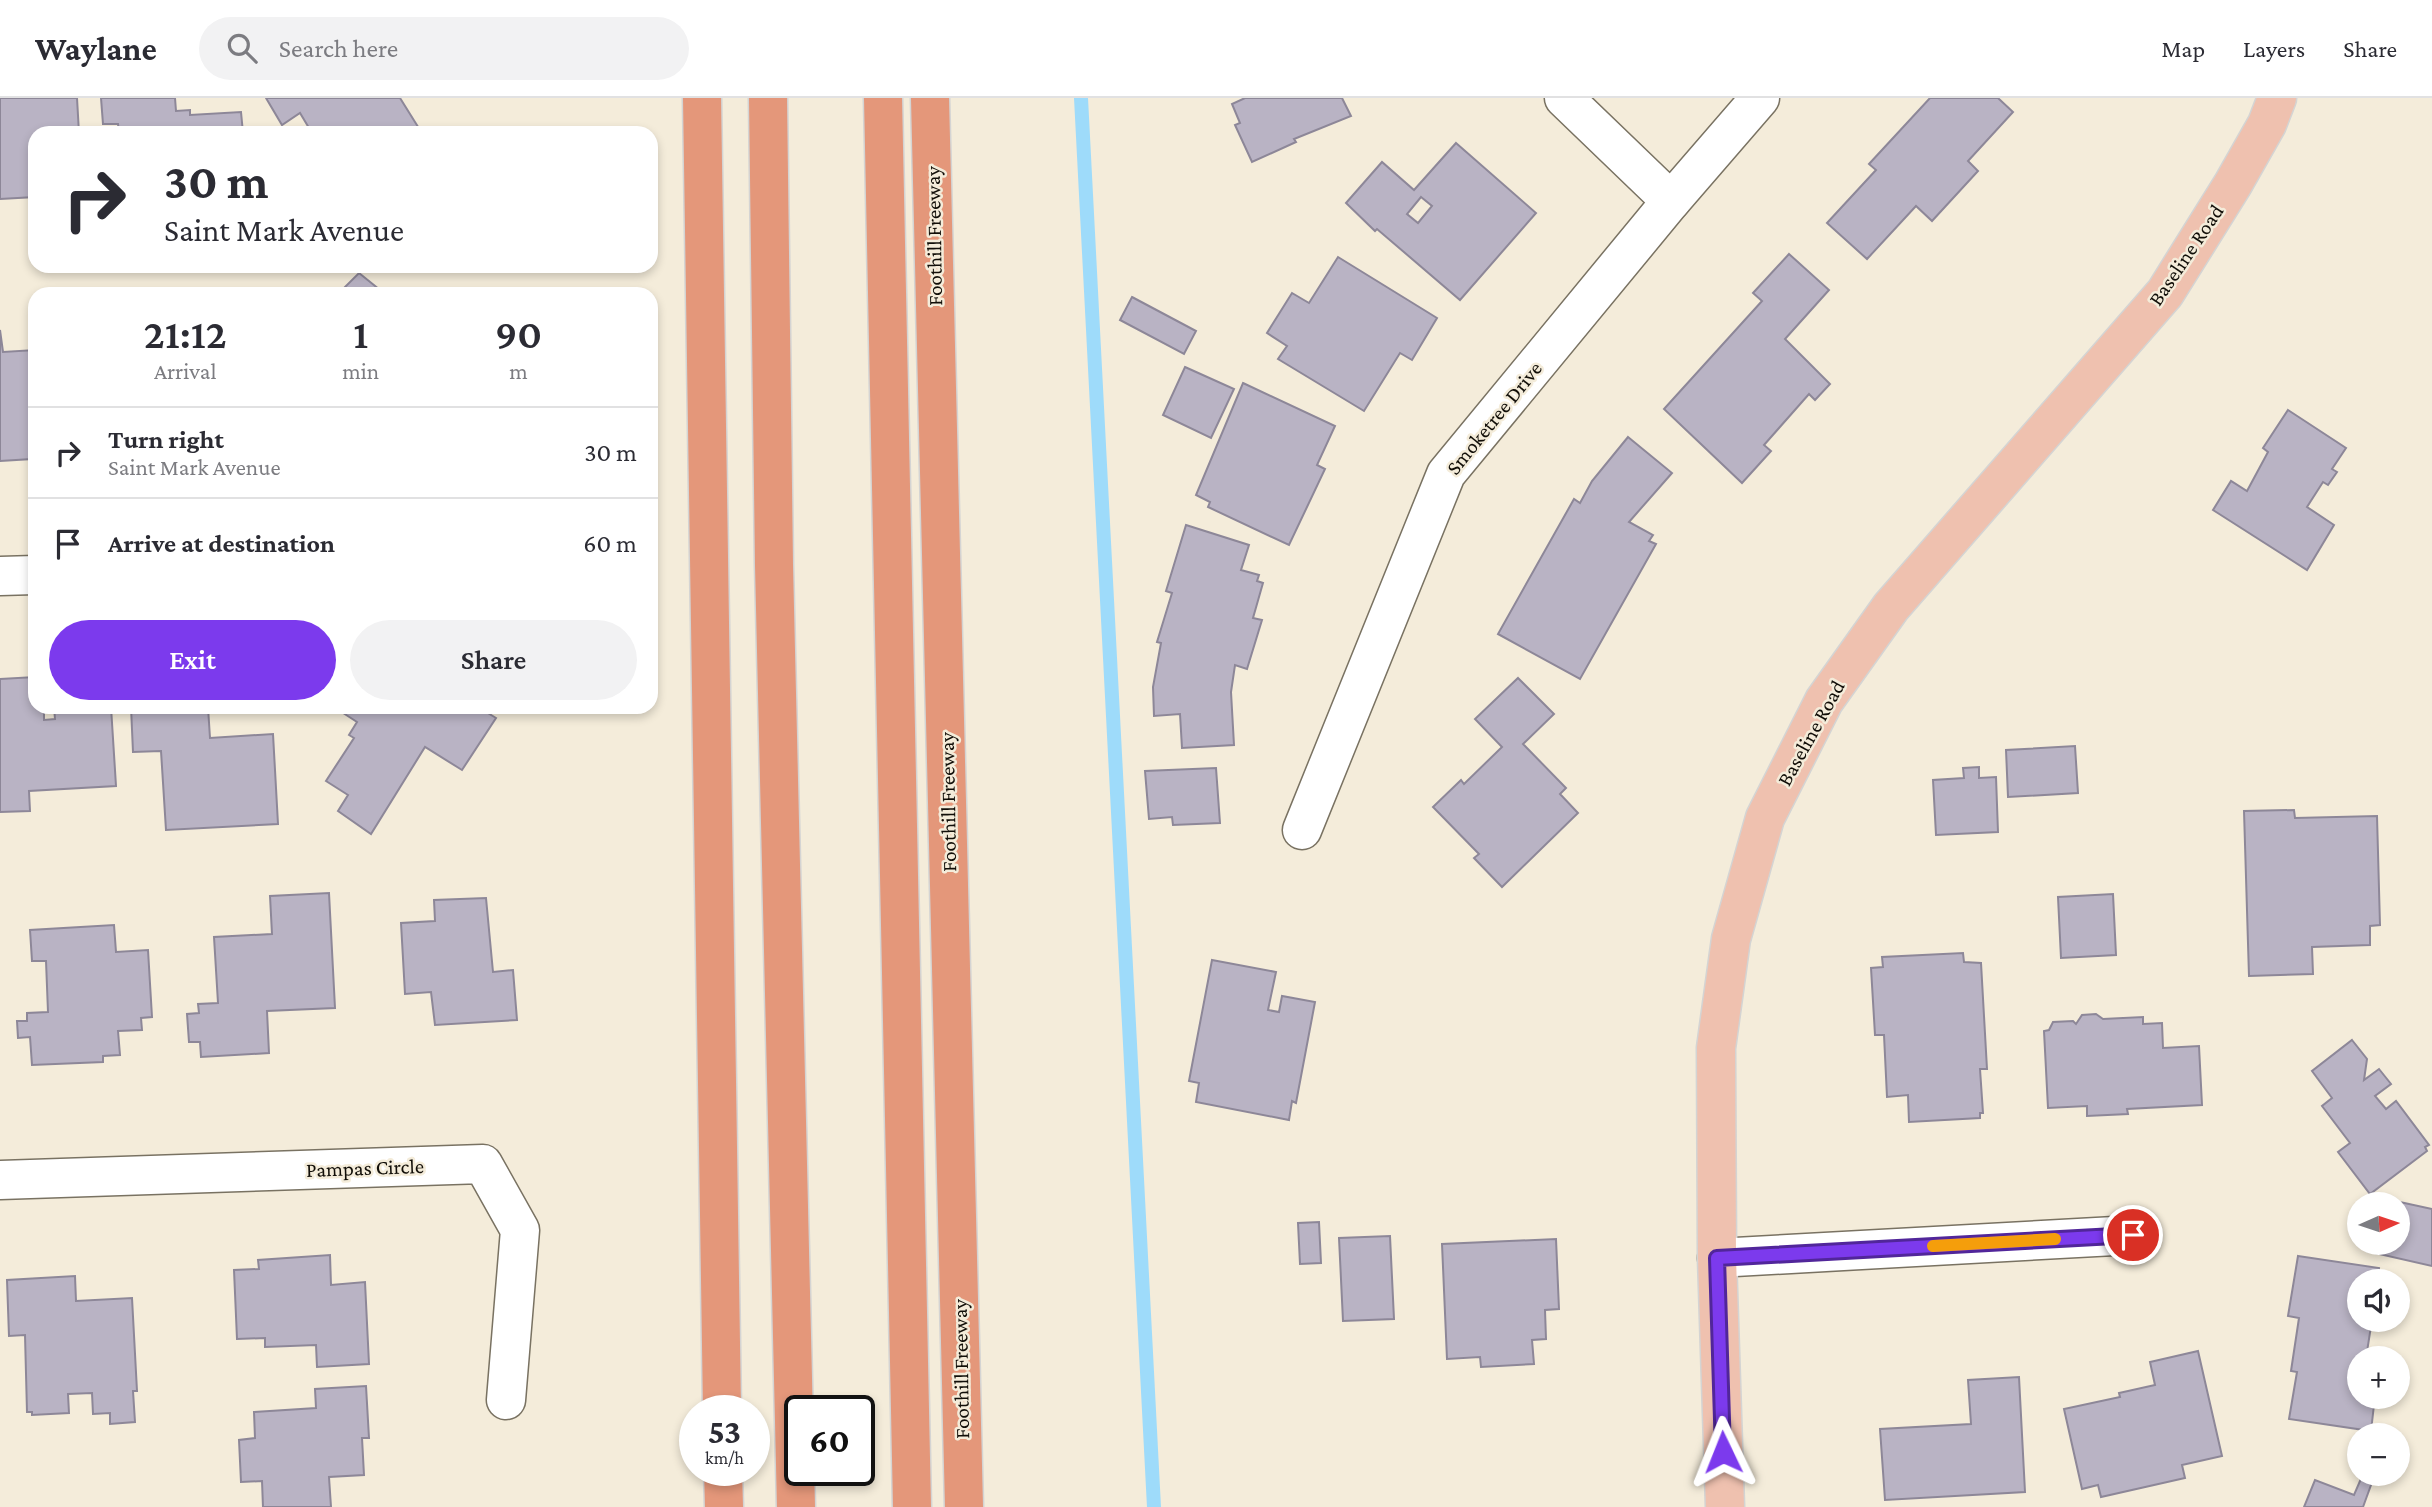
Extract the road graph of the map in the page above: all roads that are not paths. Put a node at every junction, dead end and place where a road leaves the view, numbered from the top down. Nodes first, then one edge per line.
1 (702, 98) edge
2 (768, 98) edge
3 (883, 98) edge
4 (930, 98) edge
5 (1563, 98) edge
6 (1760, 98) edge
7 (2277, 98) edge
8 (1671, 201) junction
9 (28, 575) edge
10 (0, 576) edge
11 (1302, 830) dead end
12 (0, 1180) edge
13 (2133, 1235) dead end
14 (1717, 1258) junction
15 (722, 1395) edge
16 (506, 1400) dead end
17 (723, 1486) edge
18 (724, 1507) edge
19 (796, 1507) edge
20 (912, 1507) edge
21 (964, 1507) edge
22 (1725, 1507) edge

1 - 15 highway
2 - 19 highway
3 - 20 highway
4 - 21 highway, Foothill Freeway
5 - 8 street
6 - 8 street, Smoketree Drive
7 - 14 main road, Baseline Road
8 - 11 street, Smoketree Drive
9 - 10 street
12 - 16 street, Pampas Circle
13 - 14 street
14 - 22 main road, Baseline Road
17 - 18 highway

